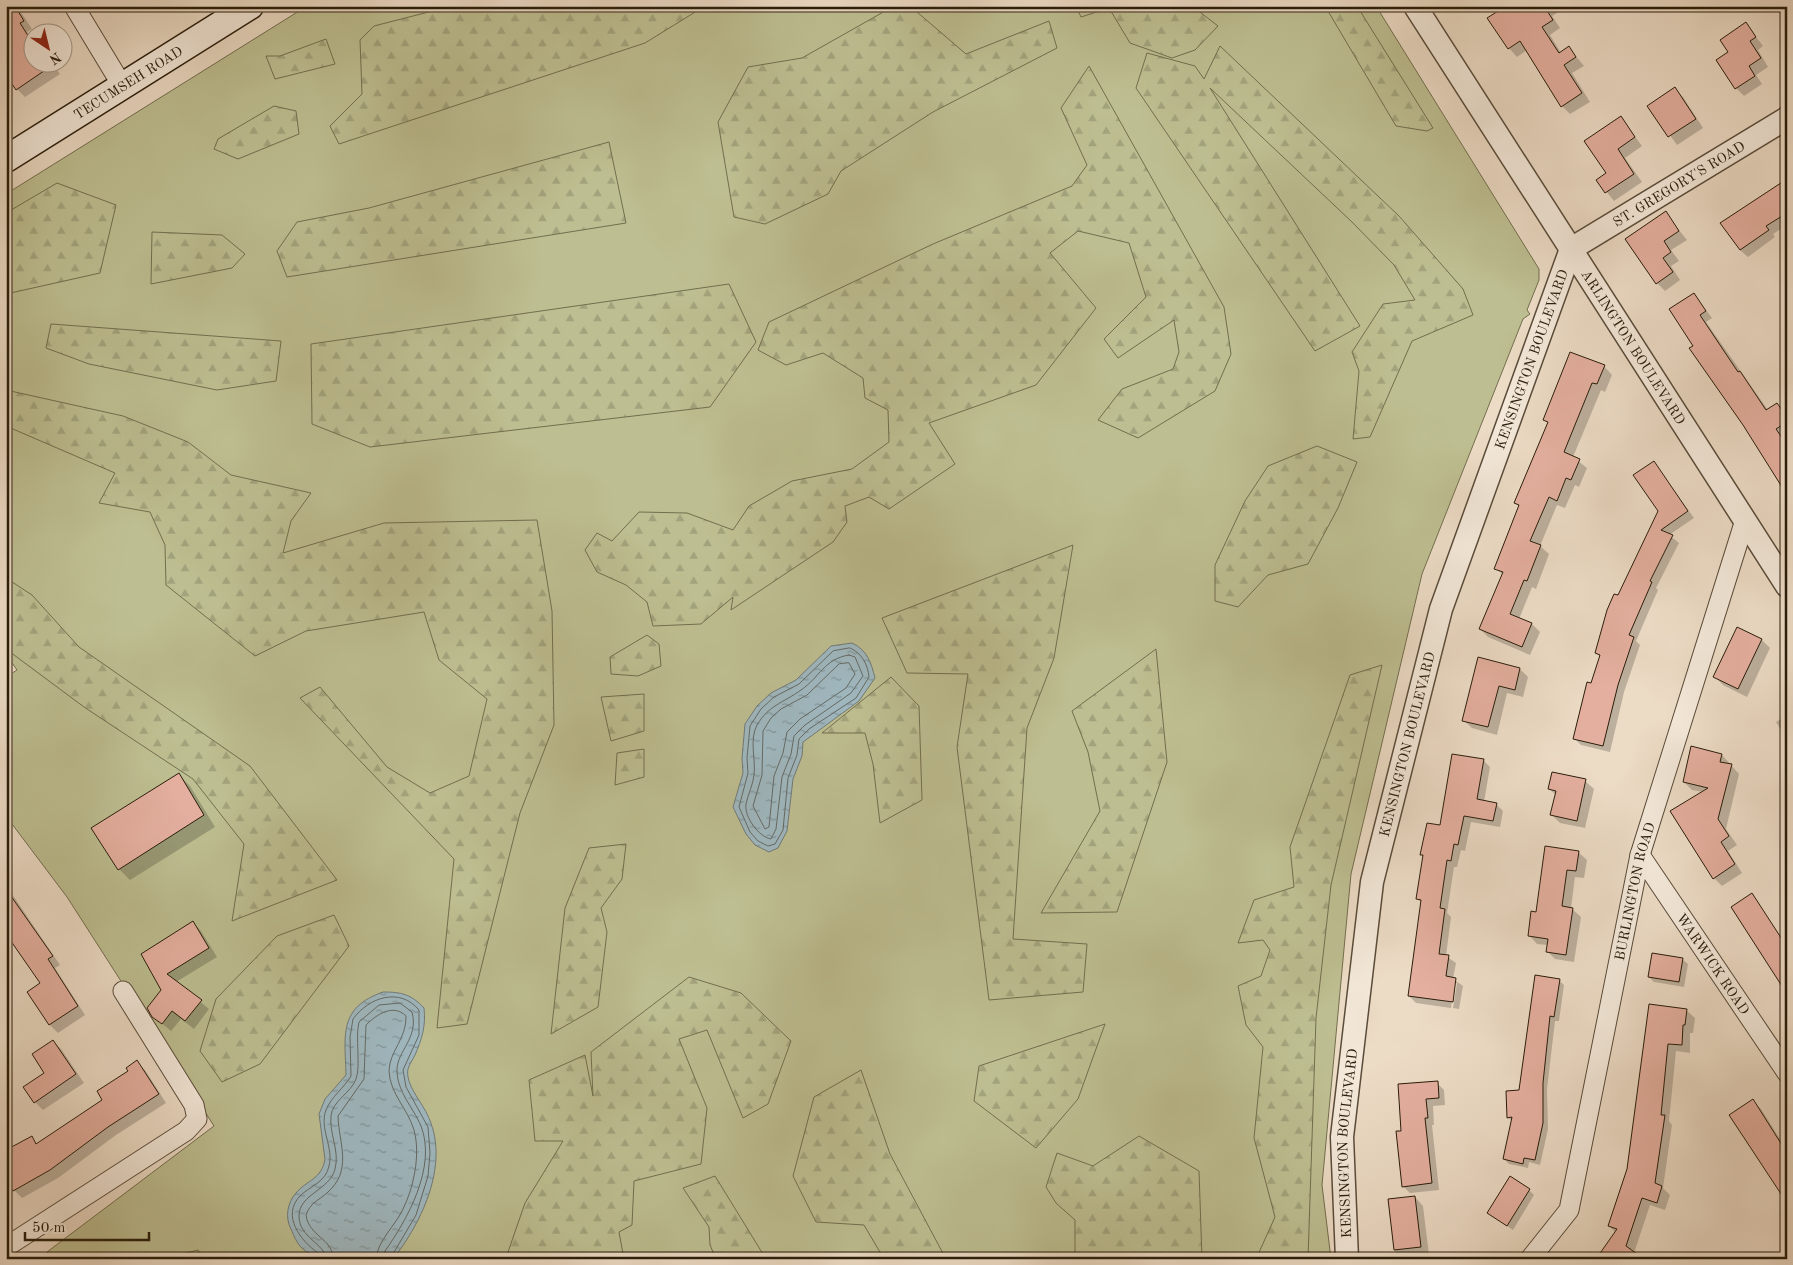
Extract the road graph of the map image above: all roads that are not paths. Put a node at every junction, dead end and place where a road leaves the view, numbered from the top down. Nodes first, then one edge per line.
1 (74, 6) edge
2 (250, 6) edge
3 (1414, 6) edge
4 (1782, 6) edge
5 (1787, 13) edge
6 (123, 87) junction
7 (1787, 118) edge
8 (6, 159) edge
9 (1571, 249) junction
10 (1745, 520) junction
11 (1787, 586) edge
12 (1640, 855) junction
13 (123, 991) dead end
14 (1787, 1073) edge
15 (6, 1247) edge
16 (1347, 1259) edge
17 (1530, 1259) edge

1 - 6 street
2 - 6 main road, TECUMSEH ROAD
3 - 9 street, ARLINGTON BOULEVARD
4 - 5 lane
6 - 8 main road, TECUMSEH ROAD
7 - 9 street, ST. GREGORY'S ROAD
9 - 10 street, ARLINGTON BOULEVARD
9 - 16 street, KENSINGTON BOULEVARD
10 - 11 street, ARLINGTON BOULEVARD
10 - 12 street, BURLINGTON ROAD
12 - 14 street, WARWICK ROAD
12 - 17 street, BURLINGTON ROAD
13 - 15 street

